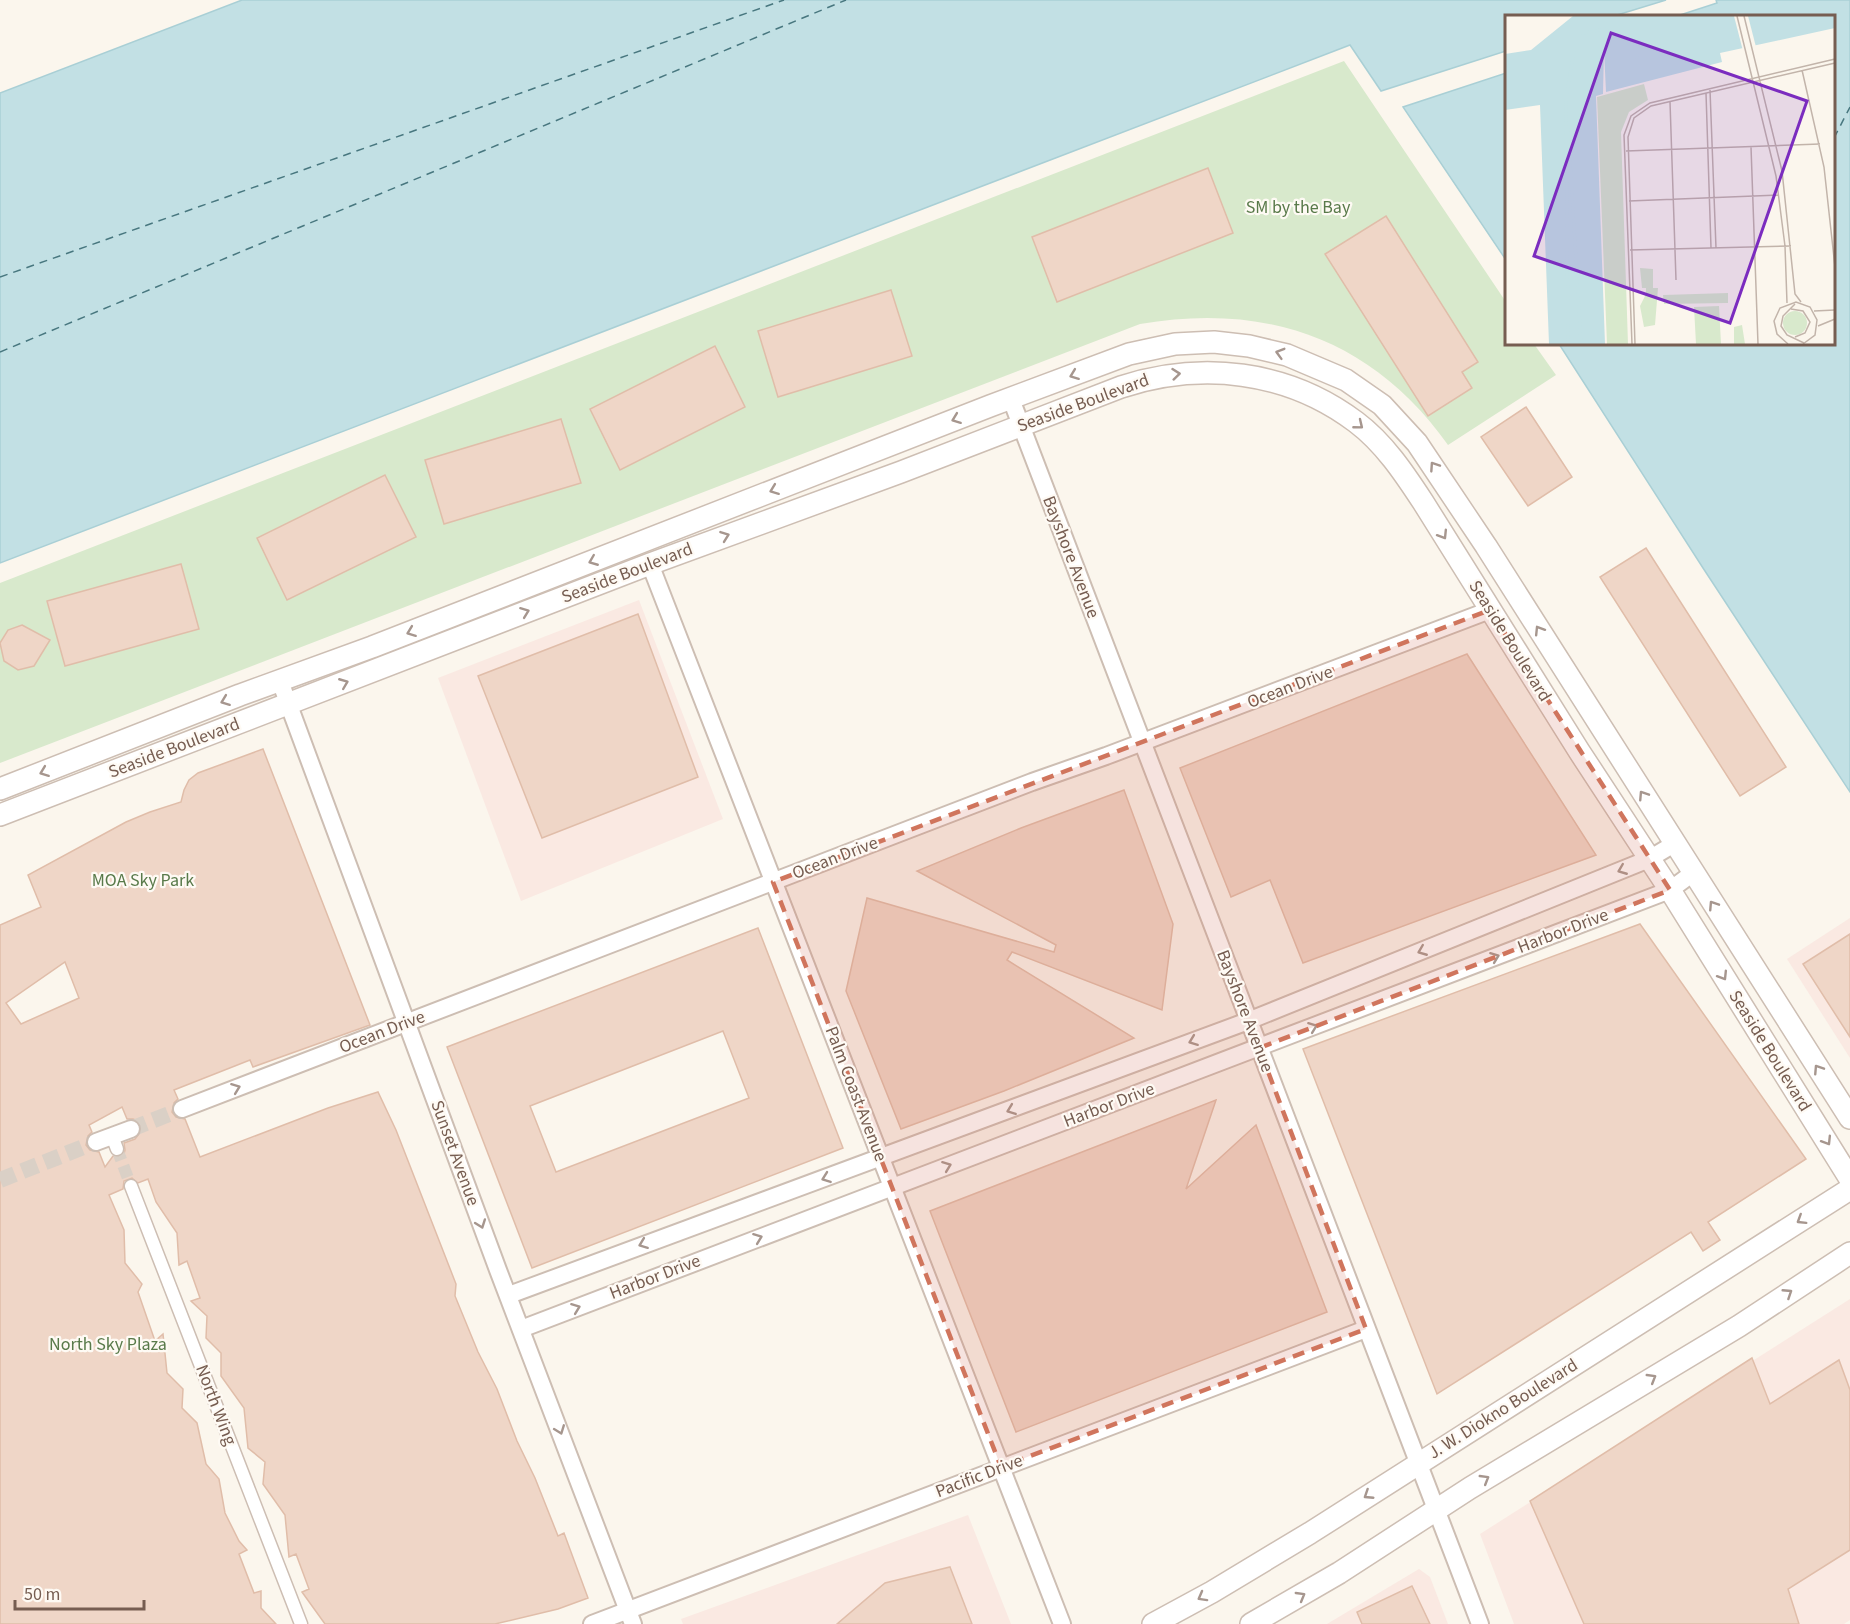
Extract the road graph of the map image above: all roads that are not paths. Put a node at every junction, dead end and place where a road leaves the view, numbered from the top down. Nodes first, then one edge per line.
1 (1011, 399) junction
2 (1021, 425) junction
3 (650, 564) junction
4 (1490, 610) junction
5 (280, 681) junction
6 (289, 705) junction
7 (1142, 743) junction
8 (0, 789) edge
9 (0, 815) edge
10 (1674, 844) junction
11 (1649, 859) junction
12 (1693, 873) junction
13 (773, 882) junction
14 (1670, 890) junction
15 (1248, 1020) junction
16 (406, 1022) junction
17 (1259, 1048) junction
18 (182, 1109) tunnel mouth
19 (1850, 1118) edge
20 (131, 1129) tunnel mouth
21 (96, 1142) tunnel mouth
22 (881, 1158) junction
23 (1850, 1179) edge
24 (131, 1186) tunnel mouth
25 (892, 1187) junction
26 (1850, 1188) edge
27 (1850, 1253) edge
28 (509, 1295) junction
29 (521, 1329) junction
30 (1366, 1329) junction
31 (1418, 1463) junction
32 (1001, 1467) junction
33 (1436, 1510) junction
34 (630, 1617) edge
35 (301, 1624) edge
36 (591, 1624) edge
37 (1062, 1624) edge
38 (1153, 1624) edge
39 (1251, 1624) edge
40 (1480, 1624) edge

1 - 2 street, Bayshore Avenue
1 -> 5 street, Seaside Boulevard
10 -> 1 street, Seaside Boulevard
3 -> 2 street, Seaside Boulevard
2 -> 4 street, Seaside Boulevard
2 - 7 street, Bayshore Avenue
6 -> 3 street, Seaside Boulevard
3 - 13 street, Palm Coast Avenue
4 - 7 street, Ocean Drive
4 - 11 street, Seaside Boulevard
5 - 6 street, Sunset Avenue
5 -> 8 street, Seaside Boulevard
6 - 9 street, Seaside Boulevard
6 - 16 street, Sunset Avenue
7 - 13 street, Ocean Drive
7 - 15 street, Bayshore Avenue
10 - 11 street, Harbor Drive
10 - 12 street, Seaside Boulevard
11 - 14 street, Seaside Boulevard
11 -> 15 street, Harbor Drive
12 - 14 street, Harbor Drive
19 -> 12 street, Seaside Boulevard
13 - 16 street, Ocean Drive
13 - 22 street, Palm Coast Avenue
17 -> 14 street, Harbor Drive
14 -> 23 street, Seaside Boulevard
15 - 17 street, Bayshore Avenue
15 -> 22 street, Harbor Drive
18 -> 16 street, Ocean Drive
16 -> 28 street, Sunset Avenue
25 -> 17 street, Harbor Drive
17 - 30 street, Bayshore Avenue
20 - 21 street
22 - 25 street, Palm Coast Avenue
22 -> 28 street, Harbor Drive
24 - 35 street, North Wing
29 -> 25 street, Harbor Drive
25 - 32 street, Palm Coast Avenue
26 -> 31 street, J. W. Diokno Boulevard
33 -> 27 street
28 - 29 street, Sunset Avenue
29 -> 34 street, Sunset Avenue
30 - 31 street, Bayshore Avenue
30 - 32 street, Pacific Drive
31 - 33 street, Bayshore Avenue
31 -> 38 street, J. W. Diokno Boulevard
32 - 34 street, Pacific Drive
32 - 37 street, Palm Coast Avenue
39 -> 33 street
33 - 40 street, Bayshore Avenue
34 - 36 street, Pacific Drive

